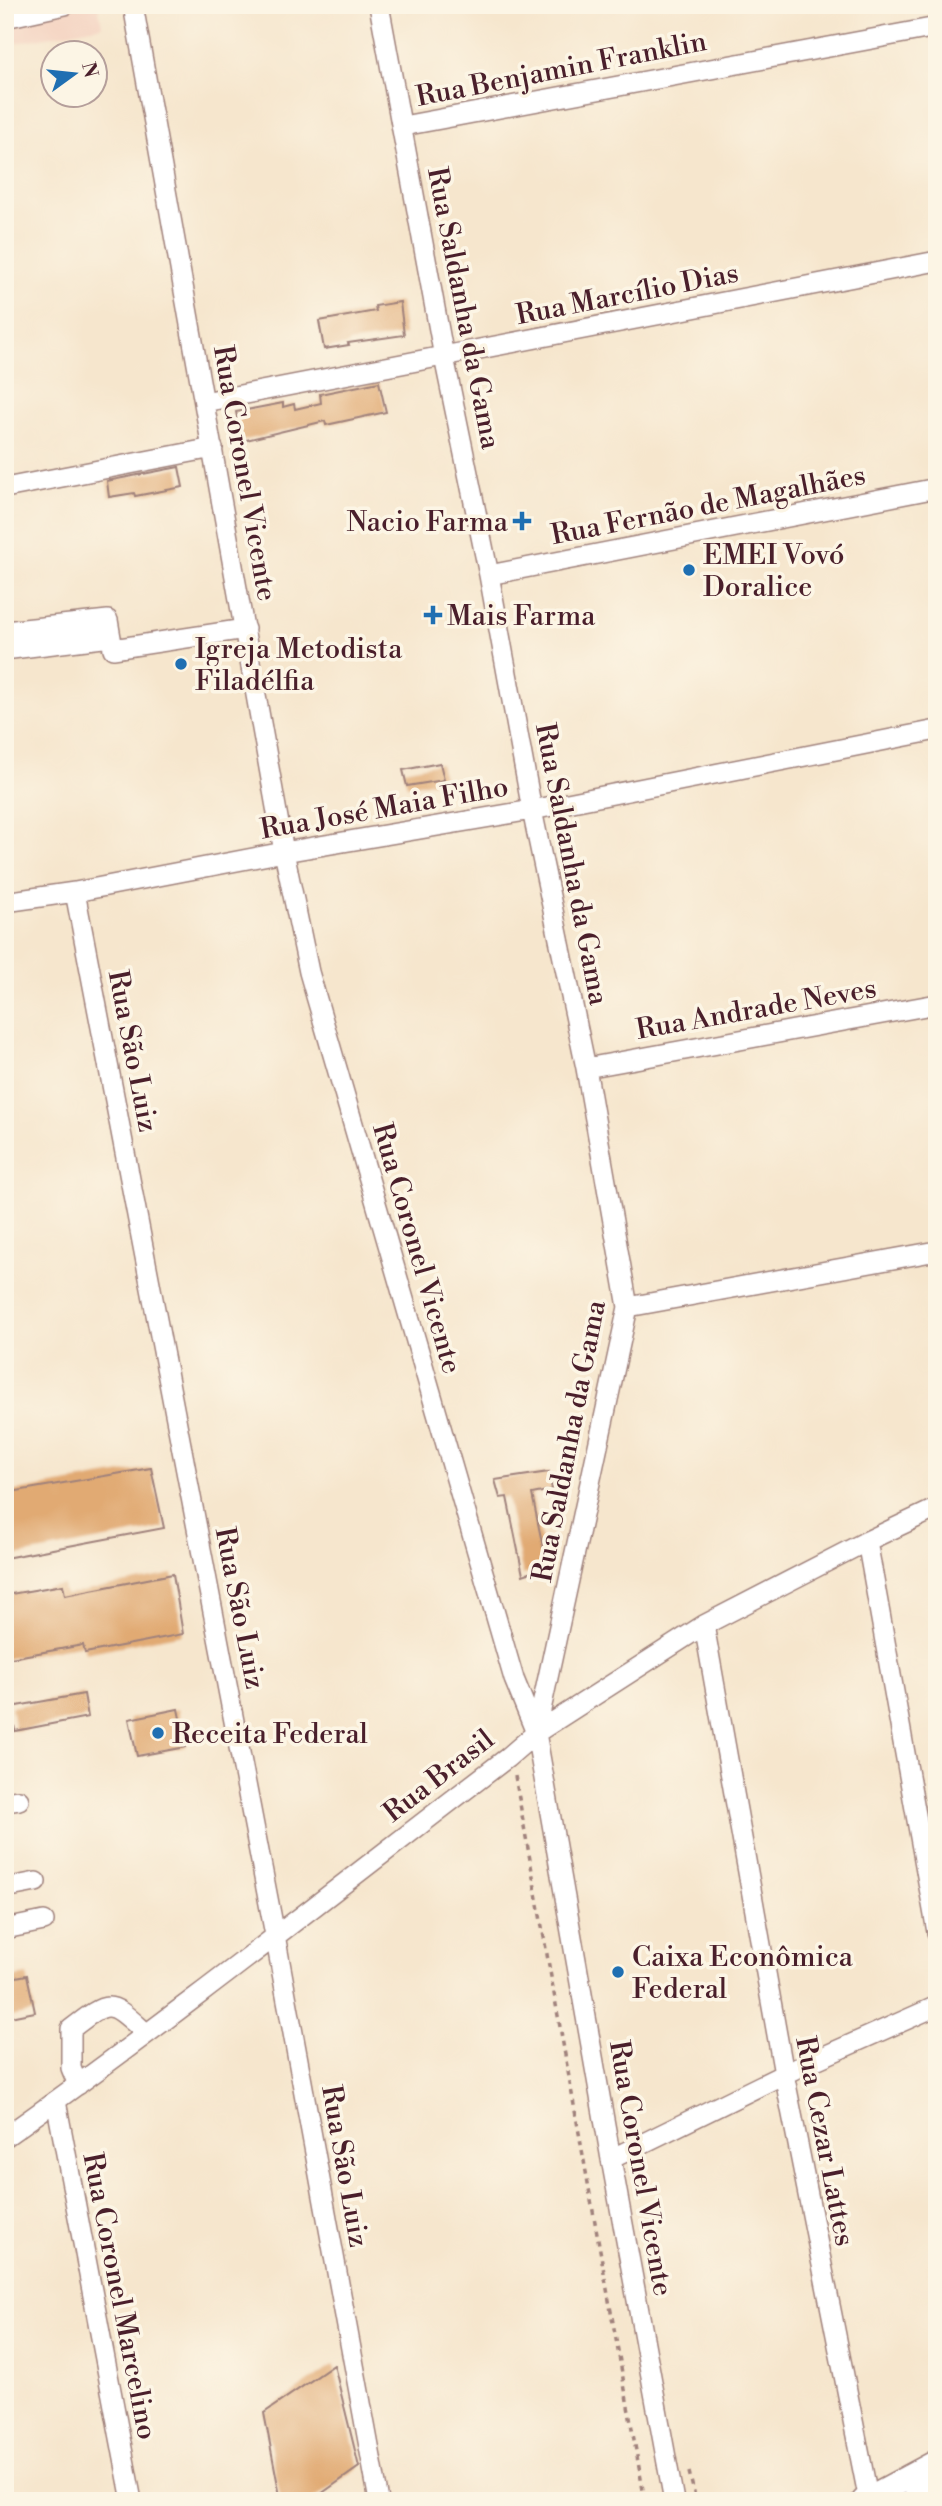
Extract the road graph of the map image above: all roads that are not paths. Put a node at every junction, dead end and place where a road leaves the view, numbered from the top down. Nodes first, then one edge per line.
1 (65, 5) edge
2 (133, 5) edge
3 (379, 5) edge
4 (5, 18) edge
5 (937, 27) edge
6 (403, 126) junction
7 (937, 261) edge
8 (444, 357) junction
9 (204, 402) junction
10 (213, 448) junction
11 (5, 488) edge
12 (937, 488) edge
13 (489, 576) junction
14 (245, 629) junction
15 (7, 631) edge
16 (937, 730) edge
17 (532, 810) junction
18 (284, 852) junction
19 (75, 892) junction
20 (5, 902) edge
21 (937, 1004) edge
22 (586, 1068) junction
23 (937, 1251) edge
24 (628, 1307) junction
25 (937, 1508) edge
26 (867, 1541) junction
27 (704, 1625) junction
28 (536, 1733) junction
29 (36, 1882) dead end
30 (5, 1888) edge
31 (44, 1922) dead end
32 (5, 1929) edge
33 (937, 1932) edge
34 (275, 1936) junction
35 (937, 2006) edge
36 (146, 2033) junction
37 (784, 2074) junction
38 (78, 2085) junction
39 (56, 2101) junction
40 (5, 2137) edge
41 (611, 2158) junction
42 (937, 2462) edge
43 (937, 2488) edge
44 (867, 2500) edge
45 (132, 2501) edge
46 (379, 2501) edge
47 (674, 2501) edge
48 (914, 2501) edge

1 - 4 street
2 - 9 street, Rua Coronel Vicente
3 - 6 street, Rua Saldanha da Gama
5 - 6 street, Rua Benjamin Franklin
6 - 8 street, Rua Saldanha da Gama
7 - 8 street, Rua Marcílio Dias
8 - 9 street, Rua Marcílio Dias
8 - 13 street, Rua Saldanha da Gama
9 - 10 street, Rua Coronel Vicente
10 - 11 street
10 - 14 street, Rua Coronel Vicente
12 - 13 street, Rua Fernão de Magalhães
13 - 17 street, Rua Saldanha da Gama
14 - 15 street
14 - 18 street, Rua Coronel Vicente
16 - 17 street, Rua José Maia Filho
17 - 18 street, Rua José Maia Filho
17 - 22 street, Rua Saldanha da Gama
18 - 19 street, Rua José Maia Filho
18 - 28 street, Rua Coronel Vicente
19 - 20 street, Rua José Maia Filho
19 - 34 street, Rua São Luiz
21 - 22 street, Rua Andrade Neves
22 - 24 street, Rua Saldanha da Gama
23 - 24 street
24 - 28 street, Rua Saldanha da Gama
25 - 26 street, Rua Brasil
26 - 27 street, Rua Brasil
26 - 33 street
27 - 28 street, Rua Brasil
27 - 37 street, Rua Cezar Lattes
28 - 34 street, Rua Brasil
28 - 41 street, Rua Coronel Vicente
29 - 30 street
31 - 32 street
34 - 36 street, Rua Brasil
34 - 46 street, Rua São Luiz
35 - 37 street
36 - 38 street, Rua Brasil
36 - 38 street
37 - 41 street
37 - 44 street, Rua Cezar Lattes
38 - 39 street, Rua Brasil
39 - 40 street, Rua Brasil
39 - 45 street, Rua Coronel Marcelino
41 - 47 street, Rua Coronel Vicente
42 - 44 main road
43 - 48 main road

